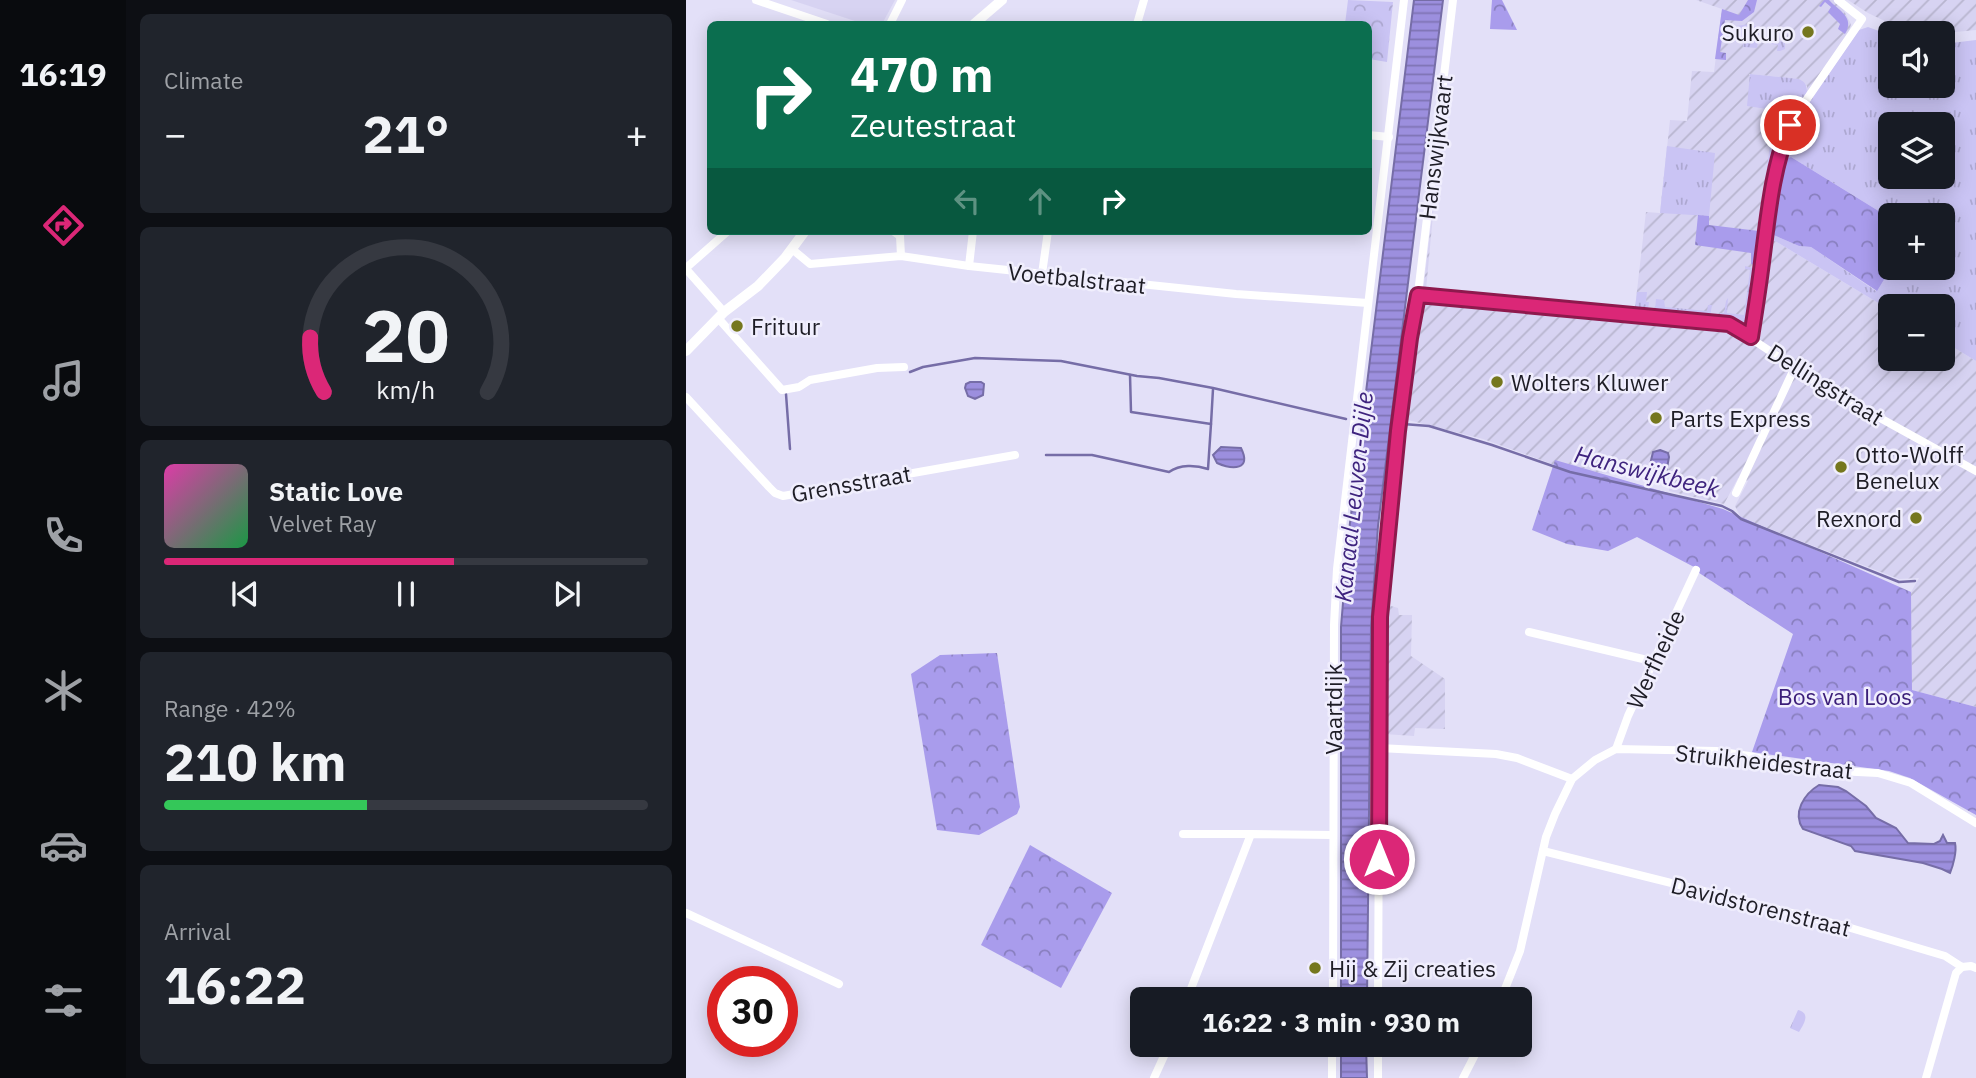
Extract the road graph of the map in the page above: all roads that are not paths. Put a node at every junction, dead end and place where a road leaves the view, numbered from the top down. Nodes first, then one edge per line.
1 (756, 0) edge
2 (902, 0) edge
3 (1002, 0) edge
4 (1144, 0) edge
5 (1404, 0) edge
6 (1453, 0) edge
7 (1838, 0) edge
8 (818, 21) edge
9 (892, 21) edge
10 (978, 21) edge
11 (1138, 21) edge
12 (1372, 135) edge
13 (1389, 137) junction
14 (723, 235) edge
15 (802, 235) edge
16 (899, 235) edge
17 (973, 235) edge
18 (1047, 235) edge
19 (792, 249) junction
20 (901, 256) junction
21 (969, 266) junction
22 (686, 268) edge
23 (1042, 274) junction
24 (1418, 295) junction
25 (1368, 303) junction
26 (721, 315) junction
27 (1751, 337) junction
28 (686, 351) edge
29 (904, 367) dead end
30 (1794, 369) junction
31 (686, 397) edge
32 (1015, 455) dead end
33 (1976, 471) edge
34 (1736, 493) dead end
35 (1696, 570) dead end
36 (1530, 632) dead end
37 (1653, 663) junction
38 (1379, 748) junction
39 (1616, 750) junction
40 (1572, 779) junction
41 (1976, 823) edge
42 (1183, 834) dead end
43 (1251, 834) junction
44 (1333, 835) junction
45 (1543, 850) junction
46 (686, 913) edge
47 (1962, 967) junction
48 (1976, 968) edge
49 (839, 984) dead end
50 (1192, 987) edge
51 (1333, 987) edge
52 (1378, 987) edge
53 (1506, 987) edge
54 (1164, 1057) edge
55 (1332, 1057) edge
56 (1378, 1057) edge
57 (1474, 1057) edge
58 (1154, 1078) edge
59 (1332, 1078) edge
60 (1378, 1078) edge
61 (1463, 1078) edge
62 (1926, 1078) edge

1 - 8 street
2 - 9 street
3 - 10 street
4 - 11 street
5 - 13 street, Vaartdijk
6 - 24 street, Hanswijkvaart
7 - 27 street
12 - 13 street
13 - 25 street, Vaartdijk
14 - 22 street
15 - 19 street
16 - 20 street
17 - 21 street
18 - 23 street
19 - 20 street, Voetbalstraat
19 - 26 street
20 - 21 street, Voetbalstraat
21 - 23 street, Voetbalstraat
22 - 26 street
23 - 25 street, Voetbalstraat
24 - 27 street, Dellingstraat
24 - 38 street, Hanswijkvaart
25 - 44 street, Vaartdijk
26 - 28 street
26 - 29 street
27 - 30 street, Dellingstraat
30 - 33 street, Dellingstraat
30 - 34 street
31 - 32 street, Grensstraat
35 - 37 street, Werfheide
36 - 37 street
37 - 39 street, Werfheide
38 - 40 street
38 - 52 street, Hanswijkvaart
39 - 40 street
39 - 41 street, Struikheidestraat
40 - 45 street
42 - 43 street
43 - 44 street
43 - 50 street
44 - 51 street, Vaartdijk
45 - 47 street, Davidstorenstraat
45 - 53 street
46 - 49 street
47 - 48 street, Davidstorenstraat
47 - 62 street
54 - 58 street
55 - 59 street
56 - 60 street
57 - 61 street

